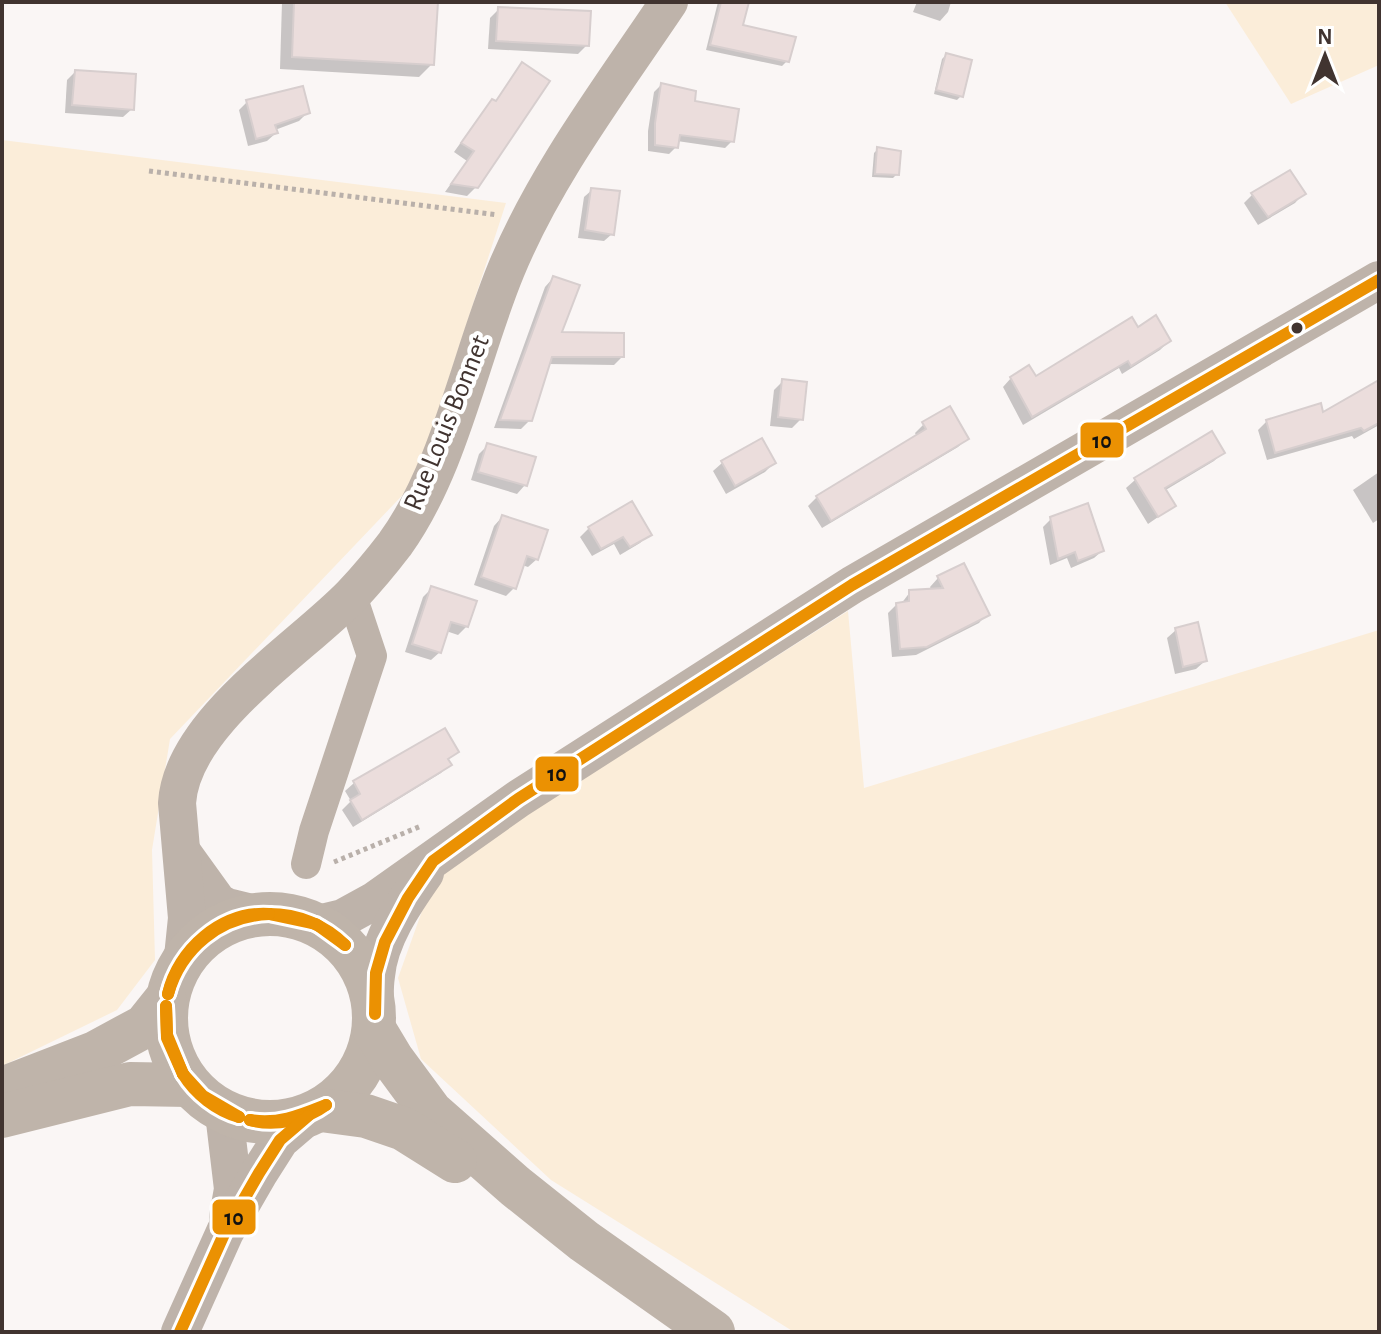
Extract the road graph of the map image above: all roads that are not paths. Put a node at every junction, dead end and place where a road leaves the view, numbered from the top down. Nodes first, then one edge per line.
1 (669, 2) edge
2 (1379, 280) edge
3 (352, 596) junction
4 (182, 852) junction
5 (433, 861) junction
6 (306, 864) road end
7 (256, 914) junction
8 (318, 924) junction
9 (183, 957) junction
10 (165, 1001) junction
11 (374, 1022) junction
12 (189, 1085) junction
13 (2, 1089) edge
14 (224, 1113) junction
15 (314, 1113) junction
16 (2, 1116) edge
17 (225, 1232) junction
18 (584, 1241) junction
19 (180, 1332) edge
20 (713, 1332) edge

1 - 3 street, Rue Louis Bonnet
2 - 5 street
3 - 4 street, Rue Louis Bonnet
3 - 6 street
4 - 7 street
4 - 9 street, Rue Louis Bonnet
5 - 8 street
5 - 11 street
7 - 8 main road
7 - 9 main road
8 - 11 main road
9 - 10 main road
10 - 12 main road
10 - 13 main road
11 - 15 main road
11 - 18 main road
12 - 14 main road
12 - 16 main road
14 - 15 main road
14 - 17 street
15 - 17 street
15 - 18 main road
17 - 19 street
18 - 20 main road

